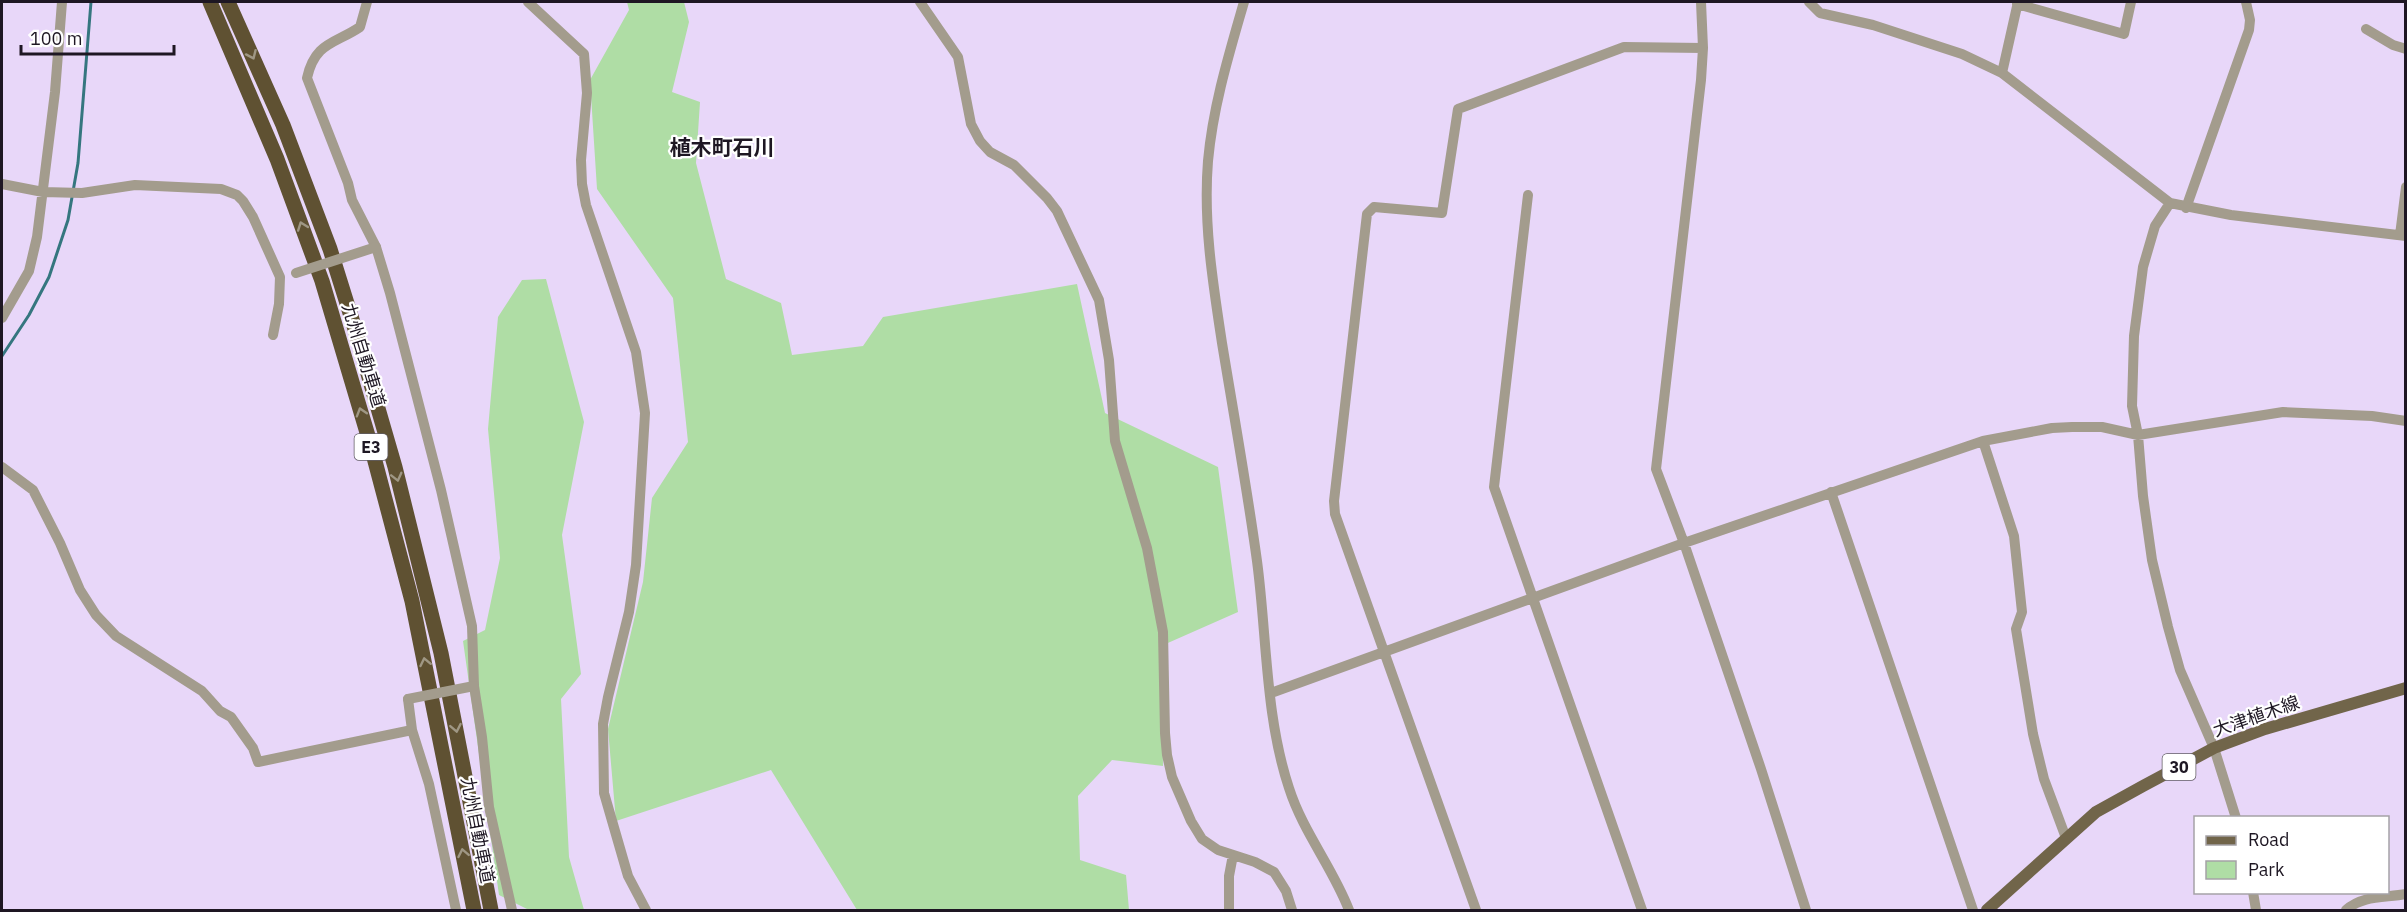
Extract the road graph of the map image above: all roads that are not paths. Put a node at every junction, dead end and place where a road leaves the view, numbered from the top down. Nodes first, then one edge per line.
1 (62, 2) edge
2 (210, 2) edge
3 (228, 2) edge
4 (367, 2) edge
5 (528, 2) edge
6 (920, 2) edge
7 (1244, 2) edge
8 (1701, 2) edge
9 (1809, 2) edge
10 (2131, 2) edge
11 (2246, 2) edge
12 (2018, 3) edge
13 (2366, 29) dead end
14 (1703, 48) junction
15 (2406, 49) edge
16 (2002, 73) junction
17 (2, 184) edge
18 (2406, 187) edge
19 (43, 192) junction
20 (1528, 195) dead end
21 (2170, 203) junction
22 (2186, 208) junction
23 (2403, 236) edge
24 (376, 247) junction
25 (280, 277) junction
26 (2, 318) edge
27 (273, 335) dead end
28 (2406, 421) edge
29 (2138, 435) junction
30 (1983, 441) junction
31 (2, 466) edge
32 (1831, 492) junction
33 (1684, 543) junction
34 (1534, 599) junction
35 (1383, 652) junction
36 (474, 686) junction
37 (2406, 688) edge
38 (1271, 693) junction
39 (411, 730) junction
40 (2214, 748) junction
41 (2235, 816) edge
42 (2066, 838) junction
43 (1233, 855) junction
44 (2253, 894) edge
45 (2406, 894) edge
46 (456, 910) edge
47 (474, 910) edge
48 (491, 910) edge
49 (512, 910) edge
50 (646, 910) edge
51 (1229, 910) edge
52 (1292, 910) edge
53 (1349, 910) edge
54 (1476, 910) edge
55 (1642, 910) edge
56 (1806, 910) edge
57 (1973, 910) edge
58 (1988, 910) edge
59 (2256, 910) edge
60 (2346, 910) edge

1 - 19 street
47 -> 2 highway, 九州自動車道 / E3
3 -> 48 highway, 九州自動車道 / E3
4 - 24 street
5 - 50 street
6 - 43 street
7 - 38 street
8 - 14 street
9 - 16 street
10 - 12 street
11 - 22 street
12 - 16 street
13 - 15 street
14 - 33 street
14 - 35 street
16 - 21 street
17 - 19 street
18 - 23 street
19 - 25 street
19 - 26 street
20 - 34 street
21 - 22 street
21 - 29 street
22 - 23 street
24 - 25 street, bridge
24 - 36 street
25 - 27 street
28 - 29 street
29 - 30 street
29 - 40 street
30 - 32 street
30 - 42 street
31 - 39 street
32 - 33 street
32 - 57 street
33 - 34 street
33 - 56 street
34 - 35 street
34 - 55 street
35 - 38 street
35 - 54 street
36 - 39 street, bridge
36 - 49 street
37 - 40 main road, 大津植木線 / 30
38 - 53 street
39 - 46 street
40 - 41 street
40 - 42 main road, 大津植木線 / 30
42 - 58 main road, 大津植木線 / 30
43 - 51 street
43 - 52 street
44 - 59 street
45 - 60 street

